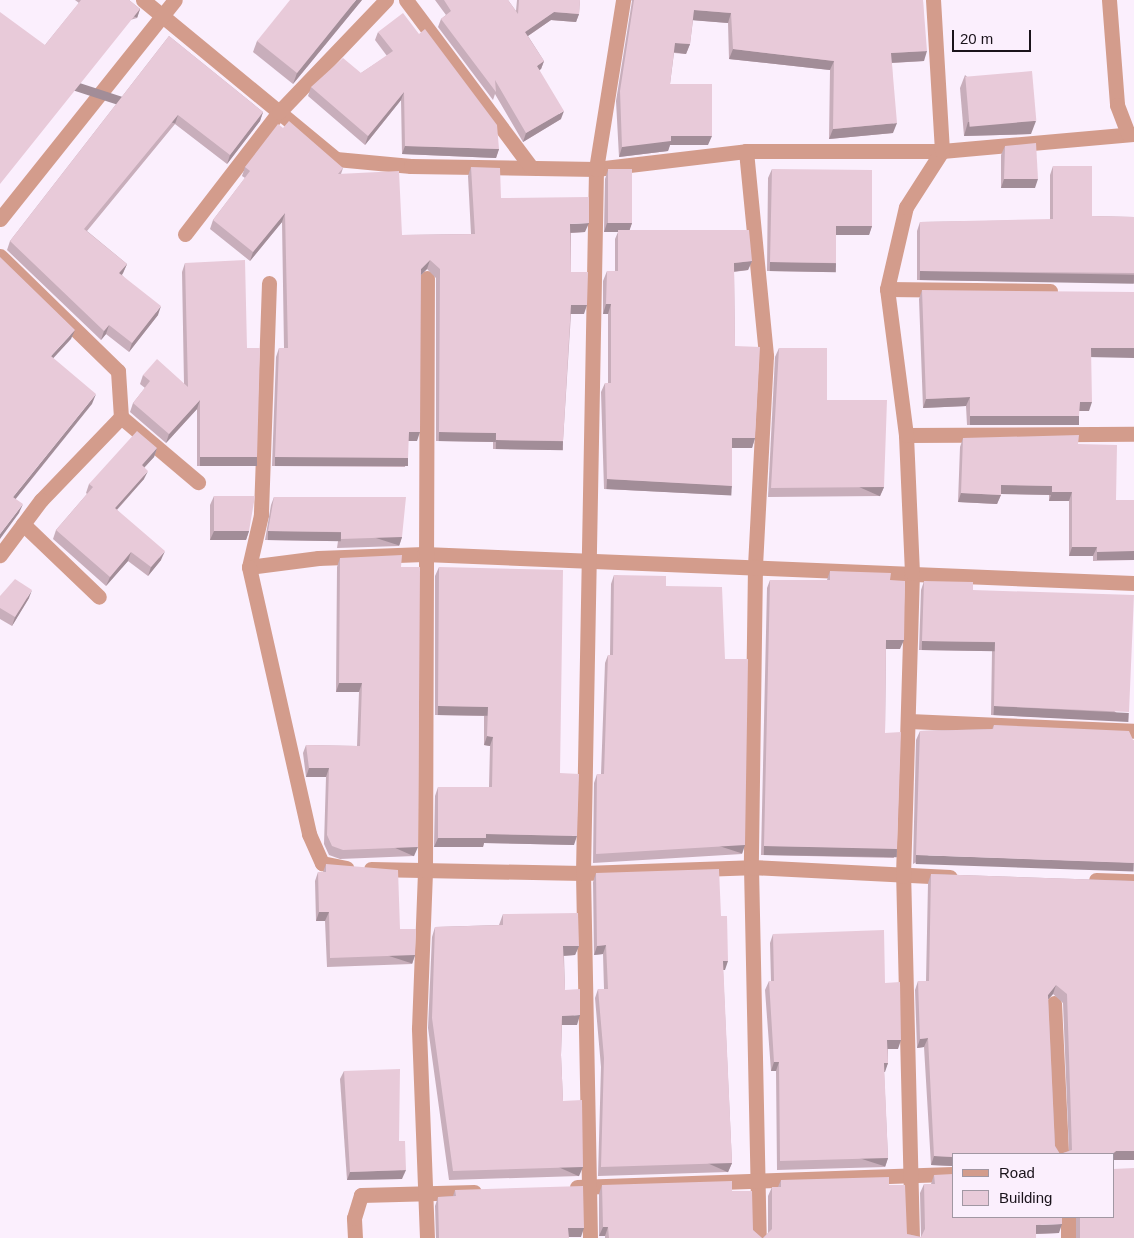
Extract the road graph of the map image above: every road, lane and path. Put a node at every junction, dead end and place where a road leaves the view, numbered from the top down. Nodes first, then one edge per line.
1 (144, 0) edge
2 (175, 0) edge
3 (386, 0) edge
4 (406, 0) edge
5 (622, 0) edge
6 (933, 0) edge
7 (1109, 0) edge
8 (160, 16) junction
9 (279, 112) junction
10 (1131, 134) edge
11 (746, 151) junction
12 (942, 151) junction
13 (530, 166) junction
14 (596, 169) junction
15 (0, 219) edge
16 (185, 234) dead end
17 (0, 256) edge
18 (427, 278) edge
19 (269, 283) dead end
20 (887, 289) junction
21 (1065, 292) edge
22 (122, 417) junction
23 (906, 434) junction
24 (1134, 434) edge
25 (198, 482) dead end
26 (23, 524) junction
27 (424, 554) junction
28 (0, 555) edge
29 (587, 560) junction
30 (755, 566) junction
31 (249, 567) junction
32 (912, 573) junction
33 (1134, 583) edge
34 (98, 597) dead end
35 (908, 721) junction
36 (1134, 731) edge
37 (751, 867) junction
38 (425, 870) junction
39 (583, 873) junction
40 (903, 876) junction
41 (970, 877) edge
42 (1076, 880) edge
43 (1134, 881) edge
44 (1054, 1003) edge
45 (1061, 1153) edge
46 (952, 1174) edge
47 (911, 1175) junction
48 (754, 1179) junction
49 (586, 1187) junction
50 (556, 1188) edge
51 (487, 1191) edge
52 (428, 1194) junction
53 (1068, 1218) edge
54 (355, 1238) edge
55 (427, 1238) edge
56 (590, 1238) edge
57 (759, 1238) edge
58 (912, 1238) edge
59 (1068, 1238) edge

1 - 8 street
2 - 8 street
3 - 9 street
4 - 13 street
5 - 14 street
6 - 12 street
7 - 10 street
8 - 9 street
8 - 15 street
9 - 13 street
9 - 16 street
10 - 12 street
11 - 12 street
11 - 14 street
11 - 30 street
12 - 20 street
13 - 14 street
14 - 29 street
17 - 22 street
18 - 27 street
19 - 31 street
20 - 21 street
20 - 23 street
22 - 25 street
22 - 26 street
23 - 24 street
23 - 32 street
26 - 28 street
26 - 34 street
27 - 29 street
27 - 31 street
27 - 38 street
29 - 30 street
29 - 39 street
30 - 32 street
30 - 37 street
31 - 38 street
32 - 33 street
32 - 35 street
35 - 36 street
35 - 40 street
37 - 39 street
37 - 40 street
37 - 48 street
38 - 39 street
38 - 52 street
39 - 49 street
40 - 41 street
40 - 47 street
42 - 43 street
44 - 45 street
46 - 47 street
47 - 48 street
47 - 58 street
48 - 49 street
48 - 57 street
49 - 50 street
49 - 56 street
51 - 52 street
52 - 54 street
52 - 55 street
53 - 59 street

